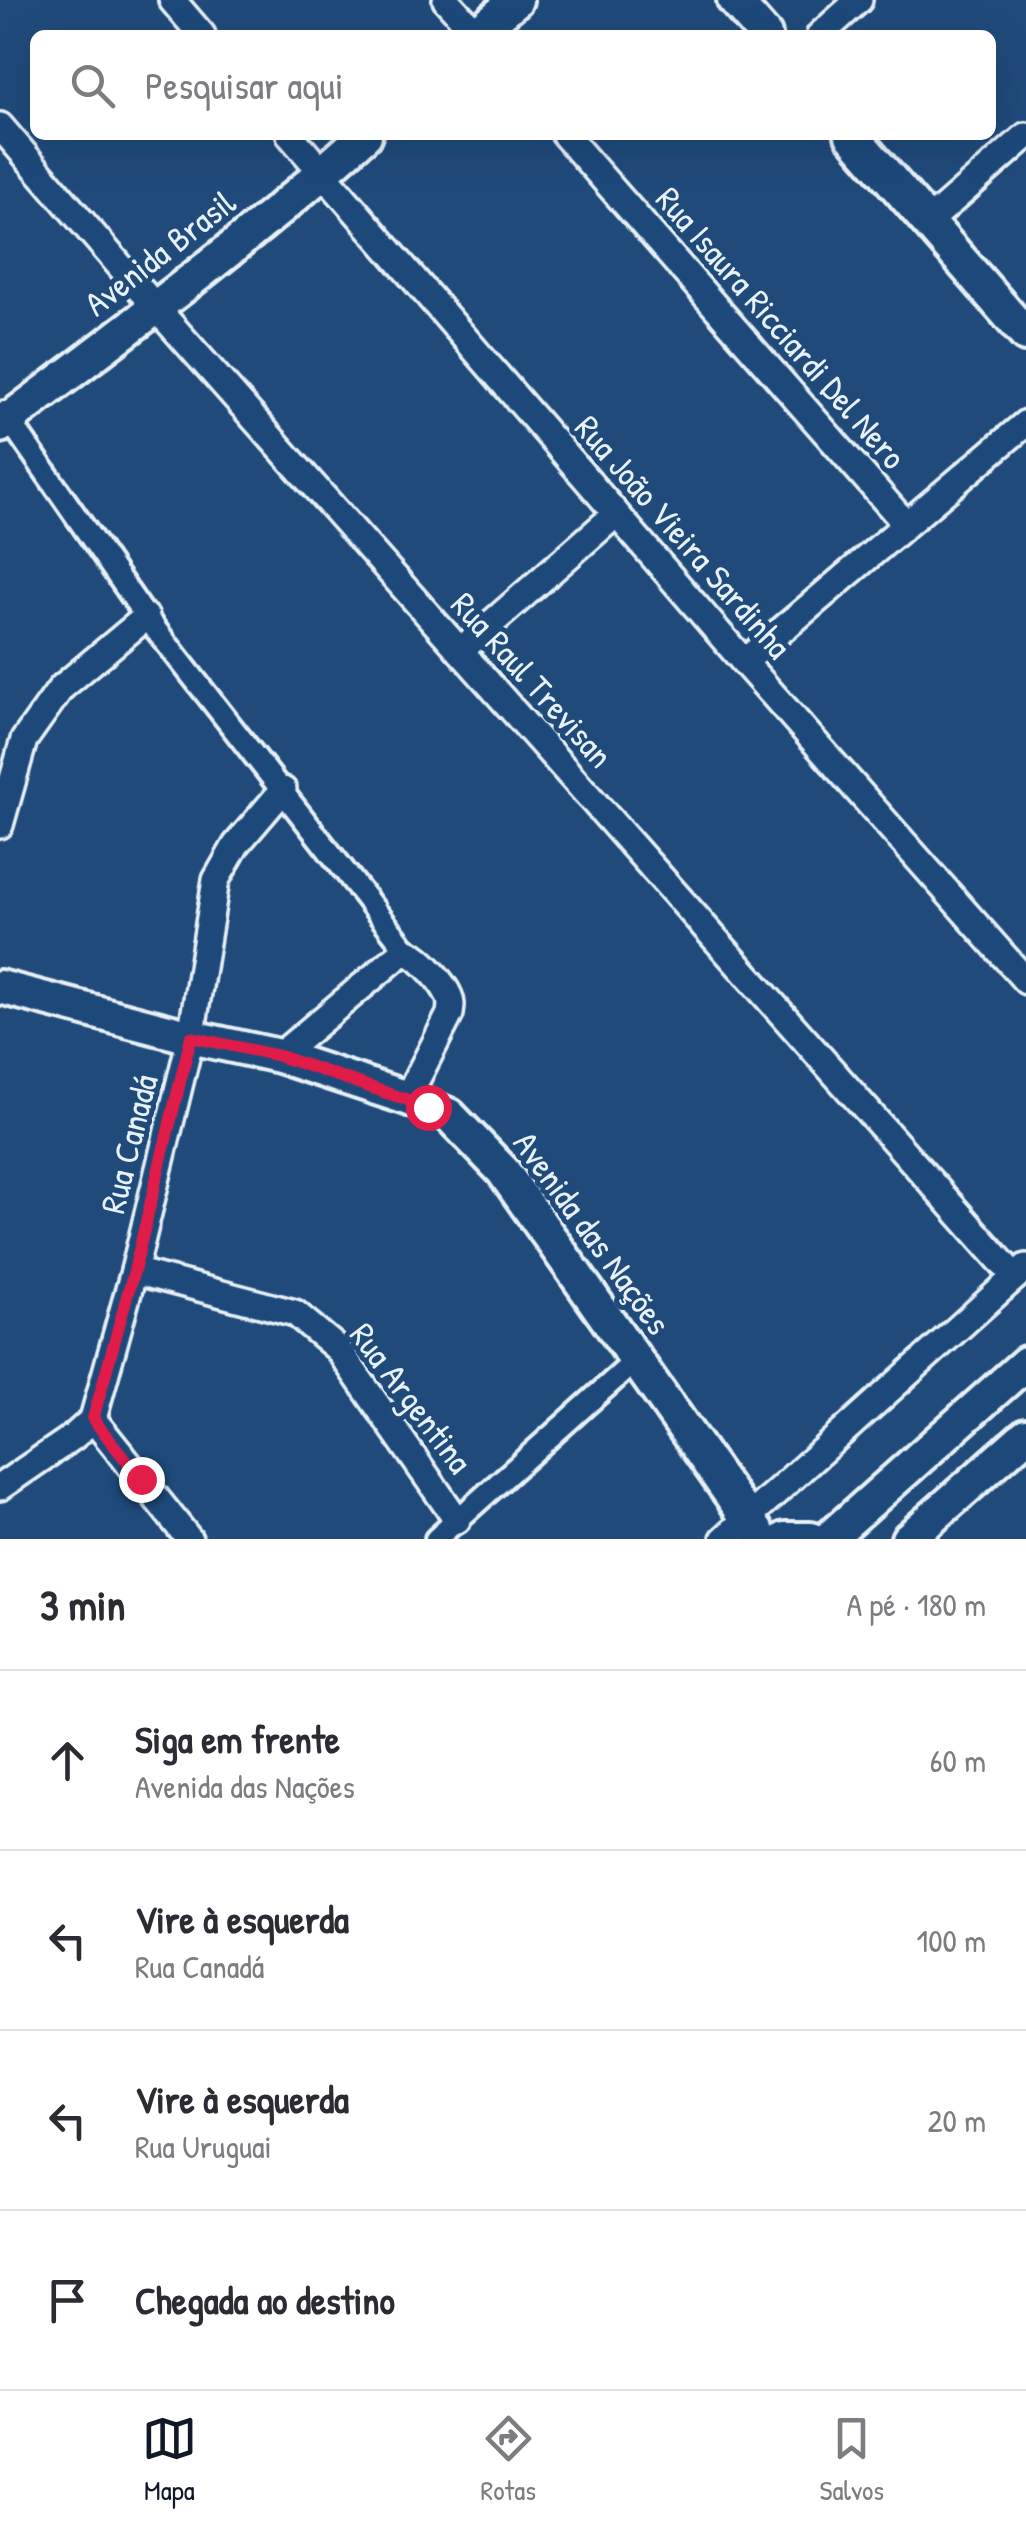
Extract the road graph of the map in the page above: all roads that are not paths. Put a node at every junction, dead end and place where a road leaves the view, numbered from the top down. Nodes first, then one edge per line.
1 (172, 0) edge
2 (446, 0) edge
3 (516, 0) edge
4 (734, 0) edge
5 (860, 0) edge
6 (198, 30) edge
7 (472, 30) edge
8 (482, 30) edge
9 (761, 30) edge
10 (826, 30) edge
11 (0, 126) edge
12 (1026, 136) edge
13 (294, 140) edge
14 (359, 140) edge
15 (569, 140) edge
16 (856, 140) edge
17 (323, 173) junction
18 (928, 222) junction
19 (157, 309) junction
20 (1026, 335) edge
21 (3, 417) edge
22 (1026, 422) edge
23 (616, 514) junction
24 (905, 523) junction
25 (146, 617) junction
26 (460, 651) junction
27 (744, 662) junction
28 (283, 790) junction
29 (0, 825) edge
30 (408, 952) junction
31 (1026, 982) edge
32 (0, 987) edge
33 (191, 1037) junction
34 (279, 1056) junction
35 (407, 1098) junction
36 (134, 1271) junction
37 (1021, 1272) edge
38 (635, 1361) junction
39 (1026, 1363) edge
40 (93, 1419) junction
41 (1026, 1435) edge
42 (0, 1487) edge
43 (457, 1520) junction
44 (744, 1532) edge
45 (188, 1539) edge
46 (436, 1539) edge
47 (785, 1539) edge
48 (811, 1539) edge
49 (828, 1539) edge
50 (908, 1539) edge

1 - 6 street
2 - 7 street
3 - 8 street
4 - 9 street
5 - 10 street
11 - 19 street, Rua Raul Trevisan
12 - 18 street
13 - 17 street, Rua João Vieira Sardinha
14 - 17 street, Avenida Brasil
15 - 24 street, Rua Isaura Ricciardi Del Nero
16 - 18 street
17 - 19 street, Avenida Brasil
17 - 23 street, Rua João Vieira Sardinha
18 - 20 street
19 - 21 street, Avenida Brasil
19 - 26 street, Rua Raul Trevisan
21 - 25 street
22 - 24 street
23 - 26 street
23 - 27 street, Rua João Vieira Sardinha
24 - 27 street
25 - 28 street
25 - 29 street
26 - 37 street, Rua Raul Trevisan
27 - 31 street, Rua João Vieira Sardinha
28 - 30 street
28 - 33 street, Rua Canadá
30 - 34 street
30 - 35 street
32 - 33 street, Avenida das Nações
33 - 34 street, Avenida das Nações
33 - 36 street, Rua Canadá
34 - 35 street, Avenida das Nações
35 - 38 street, Avenida das Nações
36 - 40 street, Rua Canadá
36 - 43 street, Rua Argentina
37 - 44 street
38 - 43 street
38 - 44 street, Avenida das Nações
39 - 49 street
40 - 42 street
40 - 45 street
41 - 50 street
43 - 46 street
47 - 48 street

